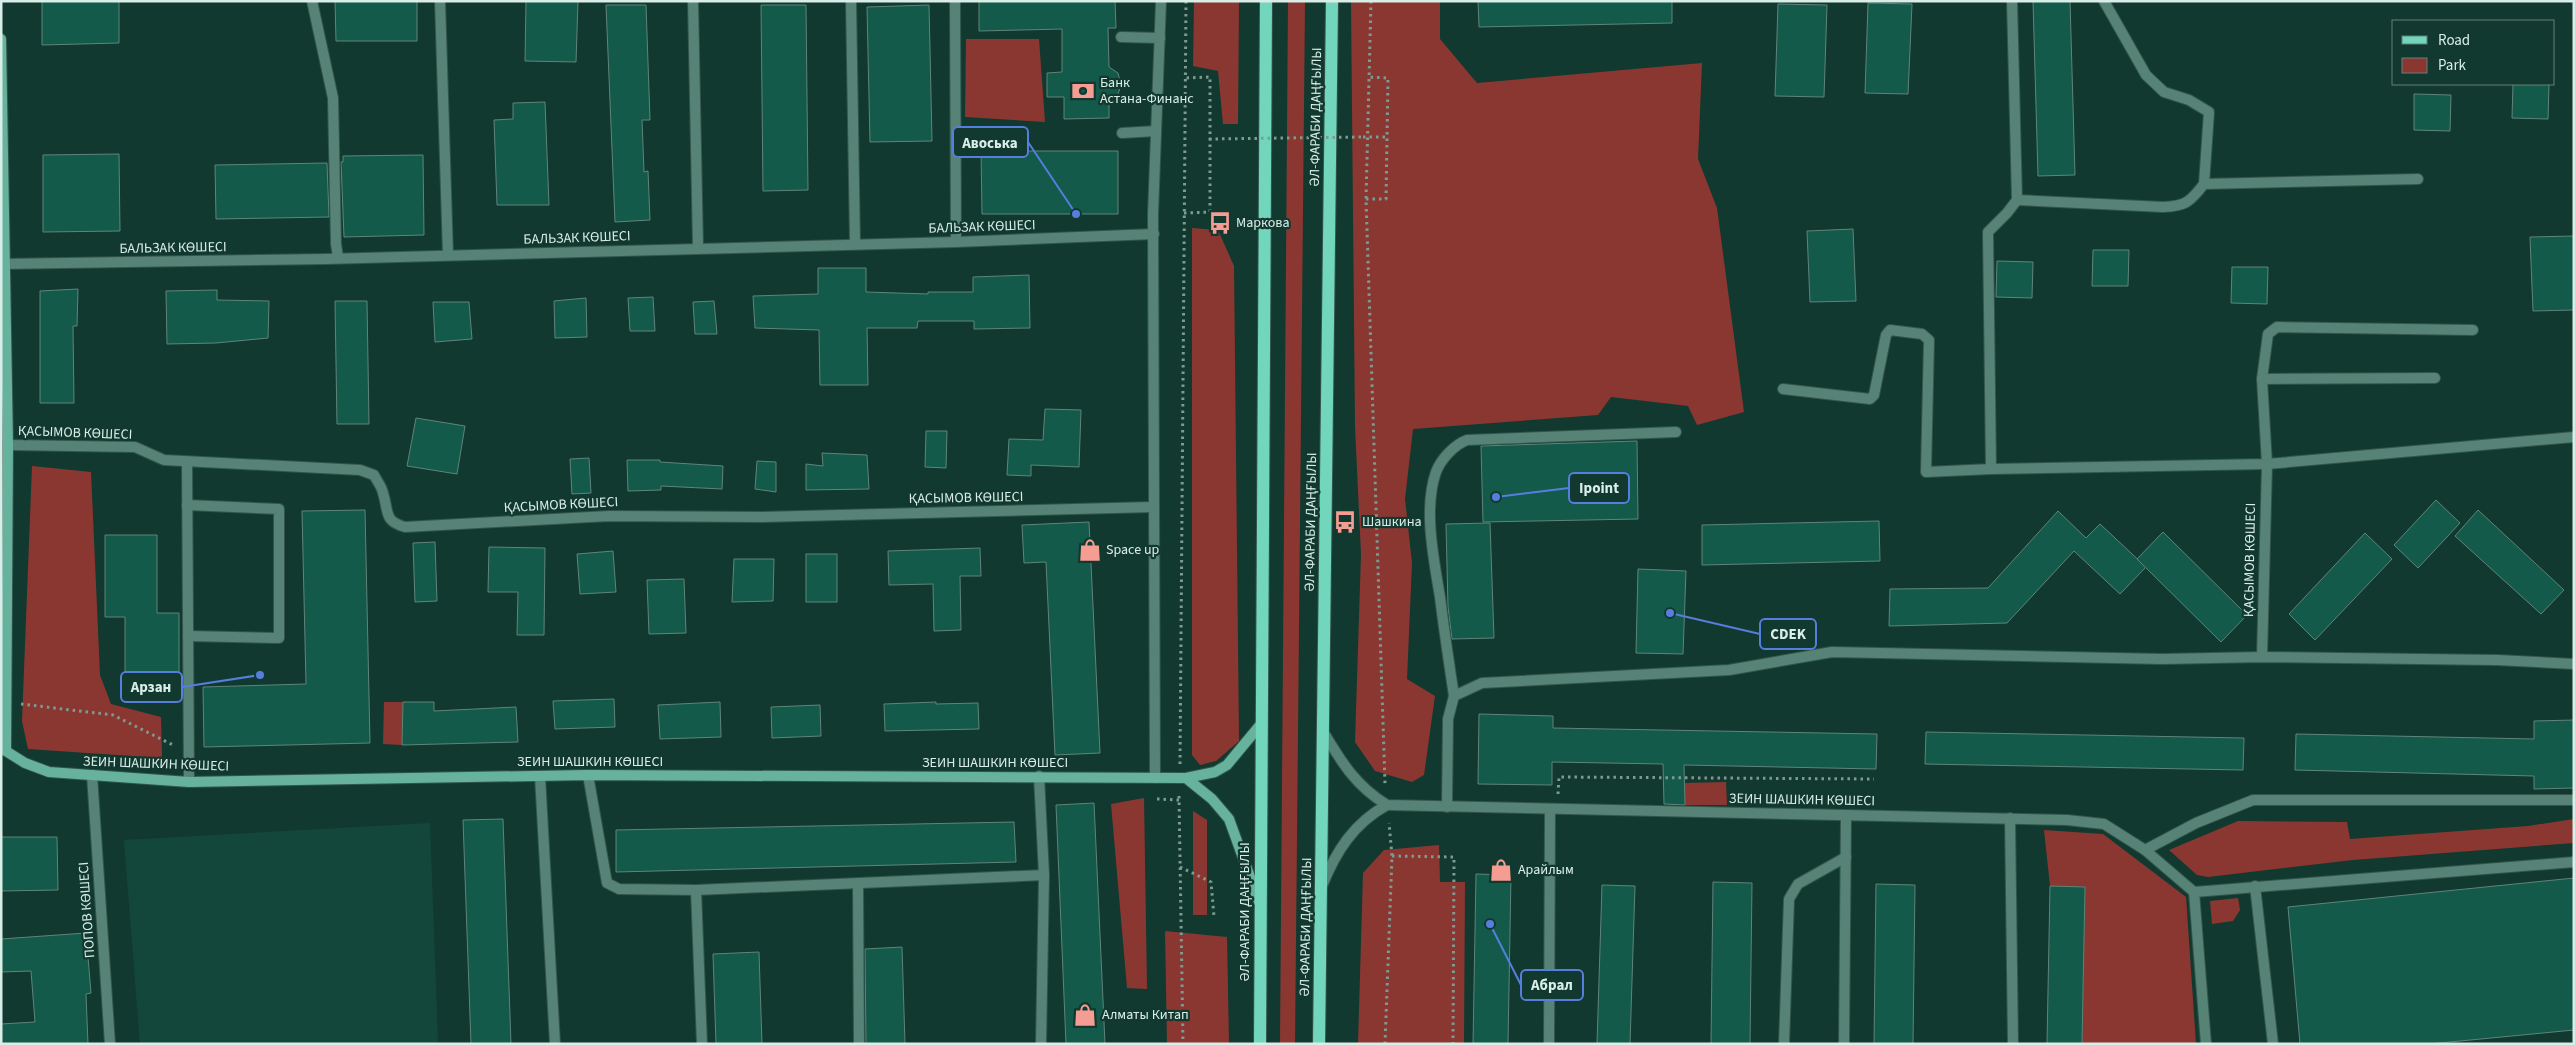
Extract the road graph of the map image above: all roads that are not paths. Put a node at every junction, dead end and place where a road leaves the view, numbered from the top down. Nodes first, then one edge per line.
1 (312, 1) edge
2 (440, 1) edge
3 (693, 1) edge
4 (851, 1) edge
5 (955, 1) edge
6 (1161, 1) edge
7 (1266, 1) edge
8 (1332, 1) edge
9 (2012, 1) edge
10 (2104, 1) edge
11 (1121, 37) dead end
12 (1160, 38) junction
13 (1, 39) edge
14 (1156, 131) junction
15 (1122, 133) dead end
16 (2418, 178) dead end
17 (2204, 184) junction
18 (2016, 200) junction
19 (1154, 234) junction
20 (956, 242) junction
21 (855, 243) junction
22 (698, 247) junction
23 (448, 256) junction
24 (338, 258) junction
25 (3, 264) edge
26 (2473, 330) dead end
27 (2435, 378) dead end
28 (2262, 379) junction
29 (1783, 389) dead end
30 (1676, 432) dead end
31 (2574, 437) edge
32 (8, 445) junction
33 (187, 462) junction
34 (2267, 464) junction
35 (1991, 469) junction
36 (186, 505) junction
37 (1153, 507) junction
38 (188, 636) junction
39 (2262, 657) junction
40 (2574, 664) edge
41 (1454, 696) junction
42 (1261, 724) junction
43 (1324, 733) junction
44 (4, 749) edge
45 (92, 775) junction
46 (588, 775) junction
47 (540, 776) junction
48 (1039, 776) junction
49 (1155, 778) junction
50 (1186, 778) junction
51 (189, 782) junction
52 (2574, 800) edge
53 (1387, 805) junction
54 (1447, 807) junction
55 (1553, 809) junction
56 (1846, 815) junction
57 (2010, 818) junction
58 (2145, 850) junction
59 (1846, 856) junction
60 (2574, 862) edge
61 (1044, 875) junction
62 (858, 884) junction
63 (2255, 886) junction
64 (1322, 888) junction
65 (696, 890) junction
66 (2194, 892) junction
67 (1259, 902) junction
68 (110, 1044) edge
69 (555, 1044) edge
70 (702, 1044) edge
71 (859, 1044) edge
72 (1041, 1044) edge
73 (1260, 1044) edge
74 (1318, 1044) edge
75 (1549, 1044) edge
76 (1784, 1044) edge
77 (1844, 1044) edge
78 (2013, 1044) edge
79 (2206, 1044) edge
80 (2273, 1044) edge

1 - 24 street
2 - 23 street
3 - 22 street
4 - 21 street
5 - 20 street
6 - 12 street
7 - 42 main road
8 - 43 main road, ӘЛ-ФАРАБИ ДАҢҒЫЛЫ
9 - 18 street
10 - 17 street
11 - 12 street
12 - 14 street
13 - 25 street
14 - 15 street
14 - 19 street
16 - 17 street
17 - 18 street
18 - 35 street
19 - 20 street, БАЛЬЗАК КӨШЕСІ
19 - 37 street
20 - 21 street, БАЛЬЗАК КӨШЕСІ
21 - 22 street, БАЛЬЗАК КӨШЕСІ
22 - 23 street, БАЛЬЗАК КӨШЕСІ
23 - 24 street, БАЛЬЗАК КӨШЕСІ
24 - 25 street, БАЛЬЗАК КӨШЕСІ
25 - 32 street
26 - 28 street, ҚАСЫМОВ КӨШЕСІ
27 - 28 street
28 - 34 street, ҚАСЫМОВ КӨШЕСІ
29 - 35 street
30 - 41 street
31 - 34 street
32 - 33 street, ҚАСЫМОВ КӨШЕСІ
32 - 44 street
33 - 36 street
33 - 37 street, ҚАСЫМОВ КӨШЕСІ
34 - 35 street
34 - 39 street, ҚАСЫМОВ КӨШЕСІ
36 - 38 street
36 - 38 street
37 - 49 street
38 - 51 street
39 - 40 street
39 - 41 street
41 - 54 street
42 - 50 street, ЗЕИН ШАШКИН КӨШЕСІ
42 - 67 main road, ӘЛ-ФАРАБИ ДАҢҒЫЛЫ
43 - 53 street
43 - 64 main road, ӘЛ-ФАРАБИ ДАҢҒЫЛЫ
44 - 45 street, ЗЕИН ШАШКИН КӨШЕСІ
45 - 51 street, ЗЕИН ШАШКИН КӨШЕСІ
45 - 68 street, ПОПОВ КӨШЕСІ
46 - 47 street, ЗЕИН ШАШКИН КӨШЕСІ
46 - 48 street, ЗЕИН ШАШКИН КӨШЕСІ
46 - 65 street
47 - 51 street, ЗЕИН ШАШКИН КӨШЕСІ
47 - 69 street
48 - 49 street, ЗЕИН ШАШКИН КӨШЕСІ
48 - 61 street
49 - 50 street, ЗЕИН ШАШКИН КӨШЕСІ
50 - 67 street
52 - 58 street
53 - 54 street, ЗЕИН ШАШКИН КӨШЕСІ
53 - 64 street
54 - 55 street, ЗЕИН ШАШКИН КӨШЕСІ
55 - 56 street, ЗЕИН ШАШКИН КӨШЕСІ
55 - 75 street
56 - 57 street, ЗЕИН ШАШКИН КӨШЕСІ
56 - 59 street
57 - 58 street, ЗЕИН ШАШКИН КӨШЕСІ
57 - 78 street
58 - 66 street, ЗЕИН ШАШКИН КӨШЕСІ
59 - 76 street
59 - 77 street
60 - 63 street
61 - 62 street
61 - 72 street
62 - 65 street
62 - 71 street
63 - 66 street
63 - 80 street
64 - 74 main road, ӘЛ-ФАРАБИ ДАҢҒЫЛЫ
65 - 70 street
66 - 79 street
67 - 73 main road, ӘЛ-ФАРАБИ ДАҢҒЫЛЫ

